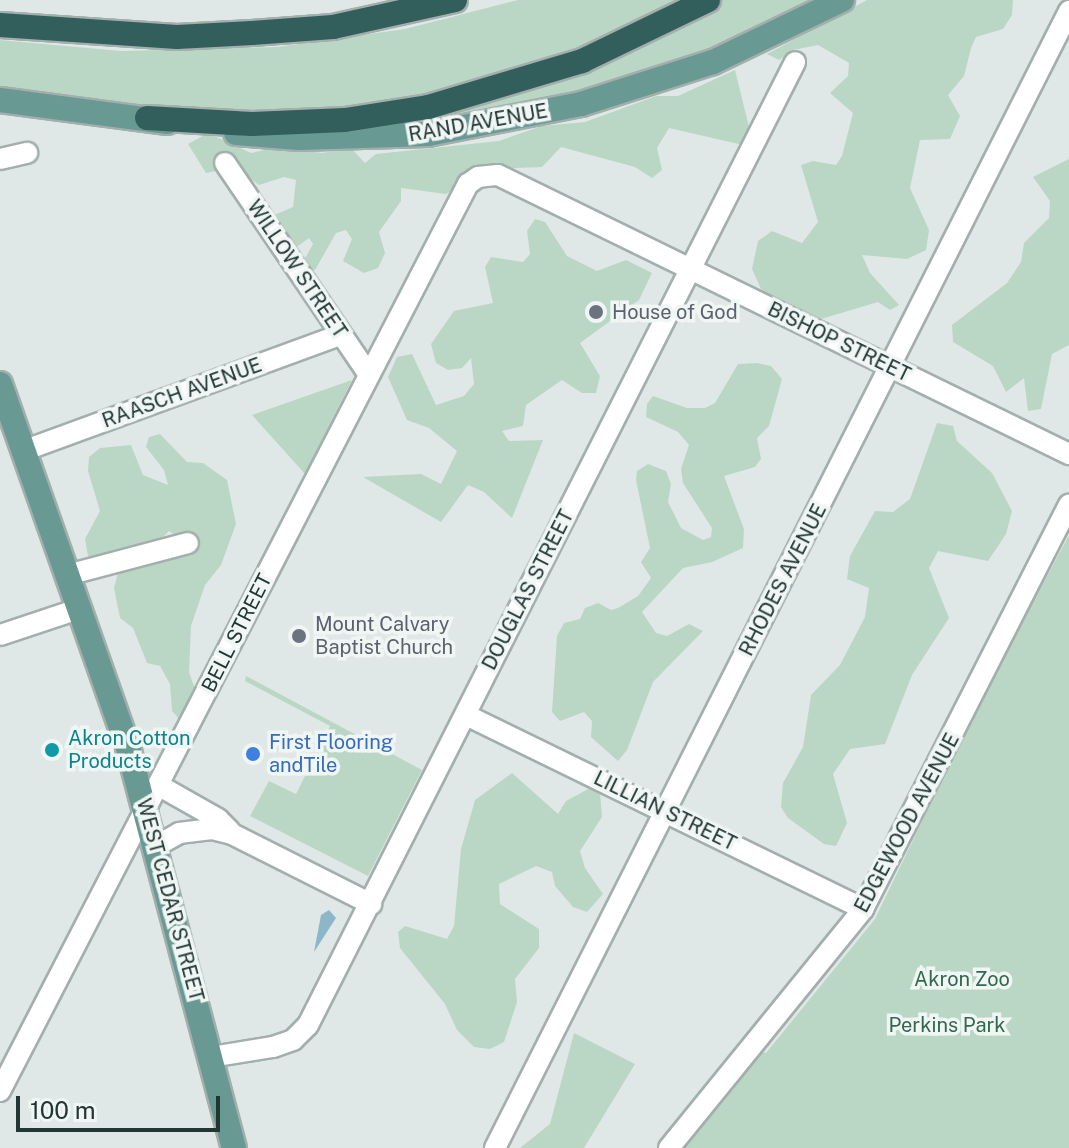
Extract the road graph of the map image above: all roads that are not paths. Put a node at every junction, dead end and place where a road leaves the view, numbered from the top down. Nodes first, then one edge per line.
1 (455, 0) edge
2 (708, 0) edge
3 (842, 0) edge
4 (1064, 0) edge
5 (1069, 3) edge
6 (1069, 11) edge
7 (0, 25) edge
8 (795, 62) dead end
9 (0, 100) edge
10 (147, 118) junction
11 (27, 153) dead end
12 (0, 159) edge
13 (225, 163) dead end
14 (478, 177) joint
15 (690, 268) junction
16 (340, 335) junction
17 (891, 367) junction
18 (369, 375) junction
19 (0, 384) edge
20 (23, 451) junction
21 (1069, 454) edge
22 (1069, 504) edge
23 (188, 543) dead end
24 (67, 575) junction
25 (78, 609) junction
26 (0, 635) edge
27 (466, 715) junction
28 (158, 785) junction
29 (146, 808) junction
30 (666, 810) junction
31 (232, 834) junction
32 (156, 846) junction
33 (371, 904) junction
34 (863, 909) junction
35 (211, 1057) junction
36 (0, 1091) edge
37 (234, 1148) edge
38 (495, 1148) edge
39 (669, 1148) edge

1 - 7 highway
2 - 10 highway
3 - 10 main road, RAND AVENUE
4 - 5 street
6 - 17 street, RHODES AVENUE
8 - 15 street, DOUGLAS STREET
9 - 10 main road, RAND AVENUE
11 - 12 street
13 - 16 street, WILLOW STREET
14 - 15 street, BISHOP STREET
14 - 18 street, BELL STREET
15 - 17 street, BISHOP STREET
15 - 27 street, DOUGLAS STREET
16 - 18 street, WILLOW STREET
16 - 20 street, RAASCH AVENUE
17 - 21 street, BISHOP STREET
17 - 30 street, RHODES AVENUE
18 - 28 street, BELL STREET
19 - 20 main road, WEST CEDAR STREET
20 - 24 main road, WEST CEDAR STREET
22 - 34 street, EDGEWOOD AVENUE
23 - 24 street
24 - 25 main road, WEST CEDAR STREET
25 - 26 street
25 - 29 main road, WEST CEDAR STREET
27 - 30 street, LILLIAN STREET
27 - 33 street, DOUGLAS STREET
28 - 29 street, BELL STREET
28 - 31 street
29 - 32 main road, WEST CEDAR STREET
29 - 36 street, BELL STREET
30 - 34 street, LILLIAN STREET
30 - 38 street, RHODES AVENUE
31 - 32 street
31 - 33 street
32 - 35 main road, WEST CEDAR STREET
33 - 35 street, DOUGLAS STREET
34 - 39 street, EDGEWOOD AVENUE
35 - 37 main road, WEST CEDAR STREET

